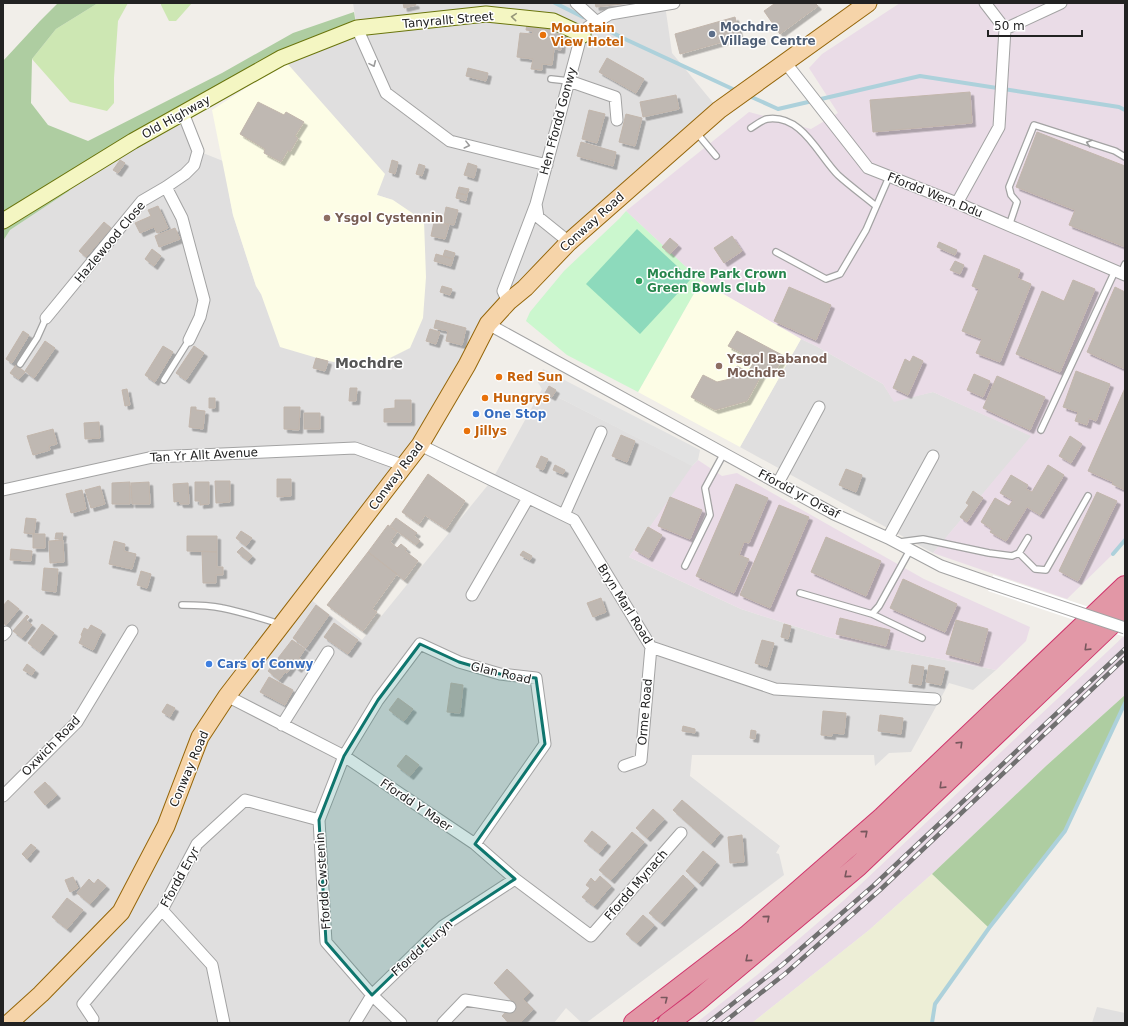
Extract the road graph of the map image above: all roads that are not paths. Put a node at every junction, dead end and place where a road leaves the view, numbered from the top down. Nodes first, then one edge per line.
1 (576, 3) edge
2 (868, 3) edge
3 (985, 3) edge
4 (1061, 3) edge
5 (668, 4) edge
6 (597, 22) junction
7 (357, 28) junction
8 (1005, 29) junction
9 (583, 35) junction
10 (785, 62) junction
11 (551, 79) dead end
12 (568, 81) junction
13 (183, 113) junction
14 (617, 120) dead end
15 (752, 128) dead end
16 (695, 131) junction
17 (716, 156) dead end
18 (1125, 157) edge
19 (547, 165) junction
20 (889, 177) junction
21 (166, 187) junction
22 (957, 203) junction
23 (536, 204) junction
24 (876, 206) junction
25 (3, 222) edge
26 (1009, 226) junction
27 (569, 242) junction
28 (776, 252) dead end
29 (1121, 271) edge
30 (508, 302) junction
31 (46, 318) joint
32 (488, 324) junction
33 (189, 340) joint
34 (20, 364) dead end
35 (164, 380) dead end
36 (819, 407) dead end
37 (1041, 430) dead end
38 (601, 432) dead end
39 (420, 445) junction
40 (724, 453) junction
41 (933, 456) dead end
42 (405, 466) junction
43 (778, 483) junction
44 (3, 490) edge
45 (1088, 496) dead end
46 (528, 498) junction
47 (564, 515) junction
48 (1028, 538) dead end
49 (893, 540) junction
50 (910, 550) junction
51 (1020, 553) junction
52 (684, 566) dead end
53 (1125, 586) edge
54 (800, 593) dead end
55 (472, 595) dead end
56 (182, 605) dead end
57 (1125, 611) edge
58 (872, 614) junction
59 (282, 624) junction
60 (1125, 628) edge
61 (132, 630) dead end
62 (922, 638) dead end
63 (650, 647) junction
64 (328, 652) dead end
65 (226, 696) junction
66 (935, 699) dead end
67 (282, 725) junction
68 (344, 756) junction
69 (624, 766) dead end
70 (3, 796) edge
71 (319, 820) junction
72 (681, 833) dead end
73 (475, 844) junction
74 (515, 879) junction
75 (162, 910) junction
76 (591, 936) joint
77 (372, 995) junction
78 (510, 1007) dead end
79 (93, 1019) dead end
80 (9, 1023) edge
81 (224, 1023) edge
82 (356, 1023) edge
83 (401, 1023) edge
84 (443, 1023) edge
85 (634, 1023) edge
86 (668, 1023) edge

1 - 6 street
2 - 10 main road, Conway Road
3 - 8 street
4 - 8 street
5 - 6 street, Hen Ffordd Gonwy
6 - 9 street, Hen Ffordd Gonwy
9 -> 7 street, Tanyrallt Street
7 - 13 street, Old Highway
7 -> 19 street
8 - 22 street
9 - 12 street, Hen Ffordd Gonwy
10 - 16 main road, Conway Road
10 - 20 street, Ffordd Wern Ddu
11 - 12 lane
12 - 14 street
12 - 19 street, Hen Ffordd Gonwy
13 - 21 street, Hazlewood Close
13 - 25 street, Old Highway
15 - 24 lane
16 - 17 lane
16 - 27 main road, Conway Road
18 -> 26 lane
19 - 23 street, Hen Ffordd Gonwy
20 - 22 street, Ffordd Wern Ddu
20 - 24 lane
21 - 31 street, Hazlewood Close
21 - 33 street
22 - 26 street, Ffordd Wern Ddu
23 - 27 street
23 - 30 street, Hen Ffordd Gonwy
24 - 28 lane
26 - 29 street, Ffordd Wern Ddu
27 - 30 main road, Conway Road
29 - 37 lane
30 - 32 main road, Conway Road
31 - 34 lane
32 - 39 main road, Conway Road
32 - 40 street, Ffordd yr Orsaf
33 - 35 lane
36 - 43 street
38 - 47 street
39 - 42 main road, Conway Road
39 - 46 street, Bryn Marl Road
40 - 43 street, Ffordd yr Orsaf
40 - 52 lane
41 - 49 street
42 - 44 street, Tan Yr Allt Avenue
42 - 59 main road, Conway Road
43 - 49 street, Ffordd yr Orsaf
45 - 51 lane
46 - 47 street, Bryn Marl Road
46 - 55 street
47 - 63 street, Bryn Marl Road
48 - 51 lane
49 - 50 street, Ffordd yr Orsaf
49 - 51 lane
50 - 58 lane
50 - 60 street, Ffordd yr Orsaf, bridge
85 -> 53 highway
54 - 58 lane
56 - 59 lane
57 -> 86 highway
58 - 62 lane
59 - 65 main road, Conway Road
61 - 70 street, Oxwich Road
63 - 66 street, Bryn Marl Road
63 - 69 street, Orme Road
64 - 67 street
65 - 67 street, Ffordd Y Maer
65 - 80 main road, Conway Road
67 - 68 street, Ffordd Y Maer
68 - 71 street, Ffordd Cwstenin
68 - 73 street, Ffordd Y Maer
68 - 73 street, Glan Road
71 - 75 street, Ffordd Eryr
71 - 77 street, Ffordd Cwstenin
72 - 76 street, Ffordd Mynach
73 - 74 street, Ffordd Y Maer
74 - 76 street, Ffordd Y Maer
74 - 77 street, Ffordd Euryn
75 - 79 street, Ffordd Eryr
75 - 81 street
77 - 82 street, Ffordd Euryn
77 - 83 street, Ffordd Cwstenin
78 - 84 street

